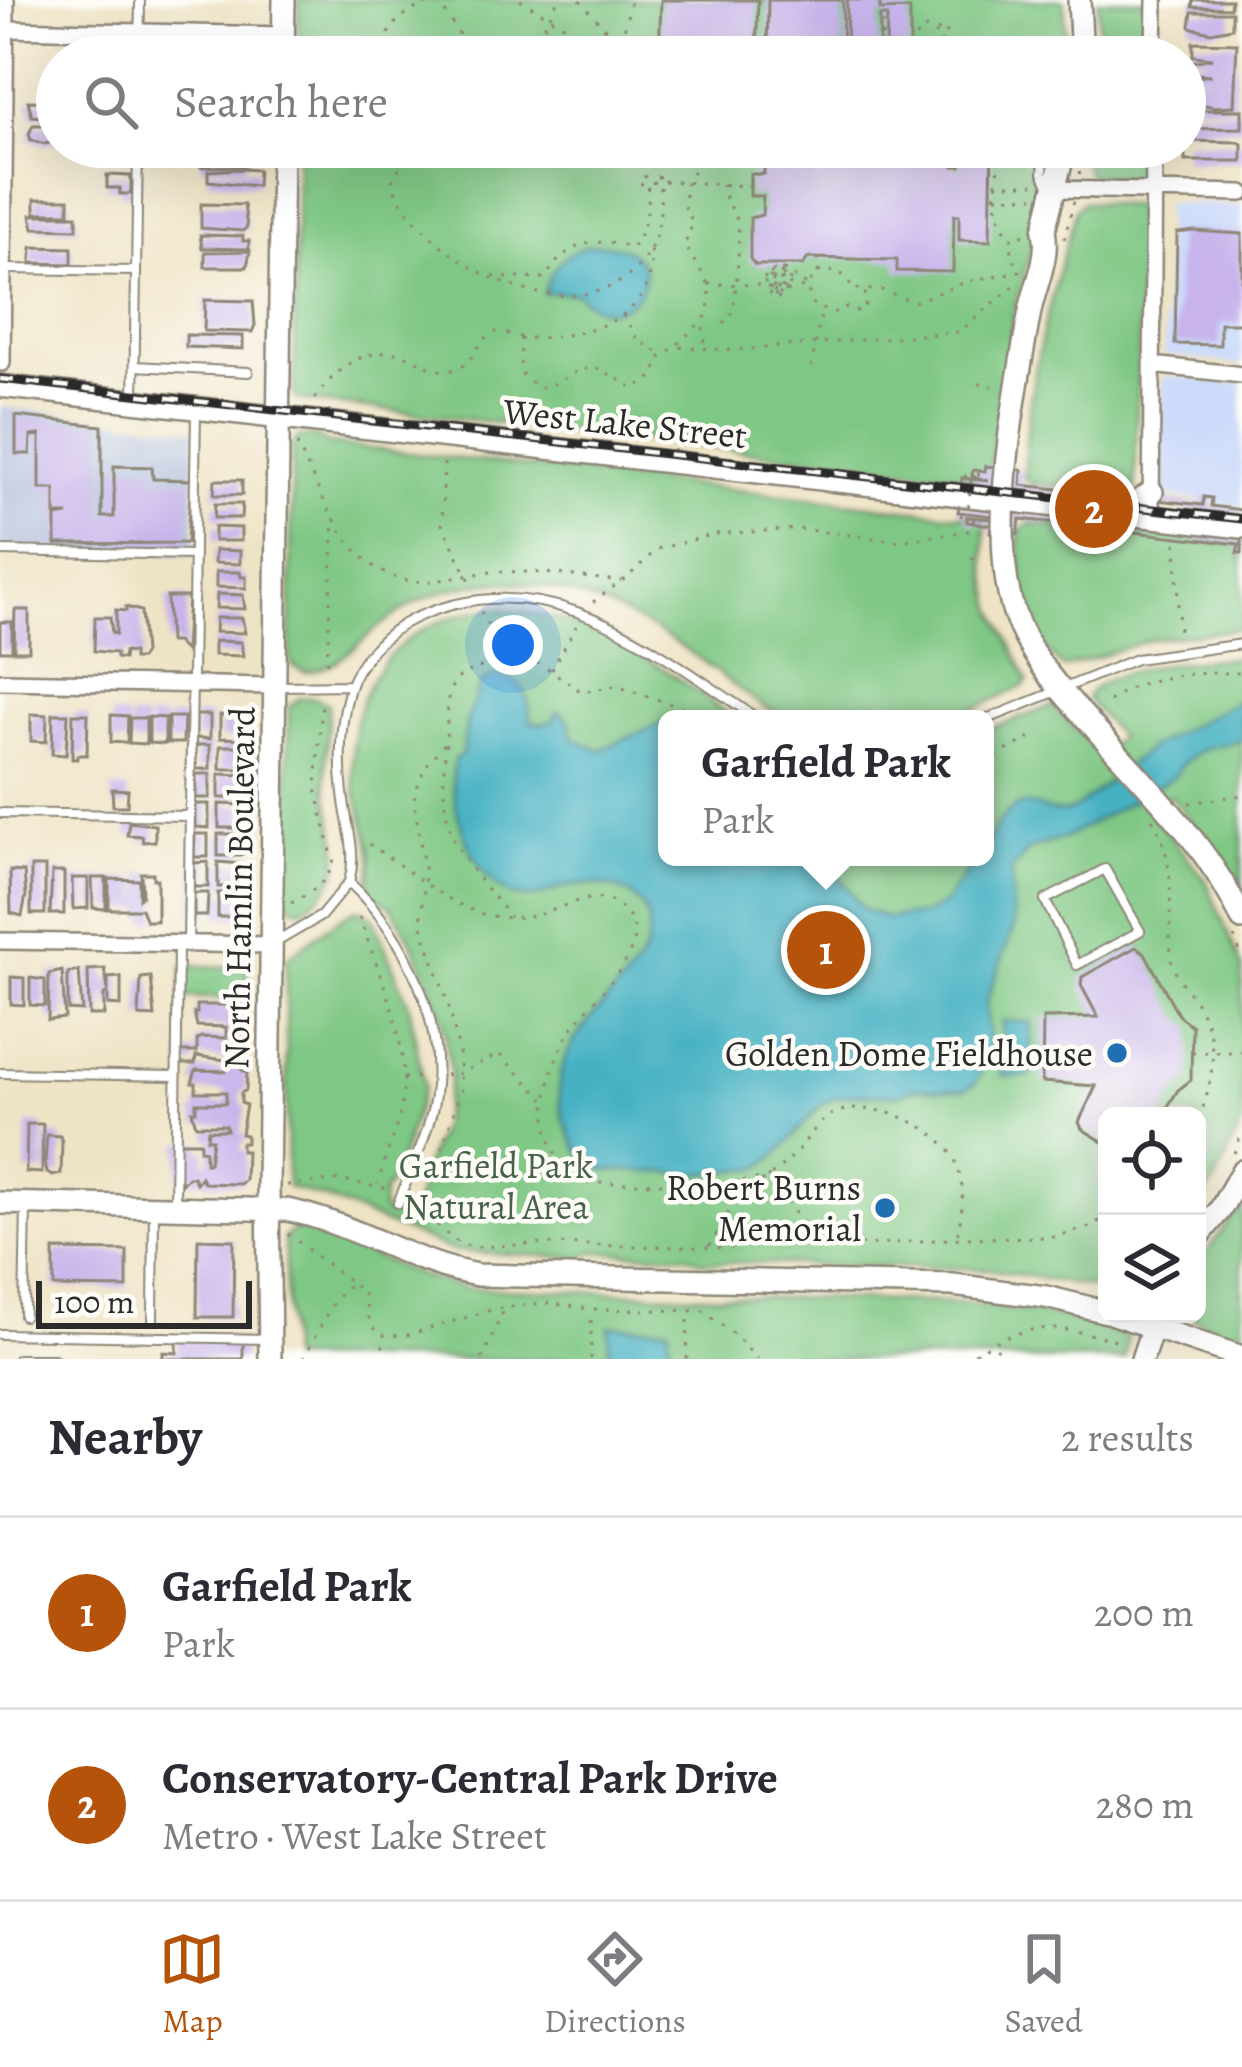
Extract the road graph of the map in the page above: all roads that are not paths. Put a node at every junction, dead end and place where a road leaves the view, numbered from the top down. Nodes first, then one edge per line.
1 (6, 0) edge
2 (140, 0) edge
3 (284, 0) edge
4 (1079, 0) edge
5 (1154, 0) edge
6 (6, 29) junction
7 (139, 32) junction
8 (139, 36) edge
9 (180, 36) edge
10 (284, 36) edge
11 (1081, 36) edge
12 (1154, 36) edge
13 (138, 168) edge
14 (282, 168) edge
15 (1043, 168) edge
16 (1057, 168) edge
17 (1069, 168) edge
18 (1154, 168) edge
19 (1049, 190) junction
20 (1154, 191) junction
21 (1242, 193) edge
22 (2, 272) edge
23 (136, 272) junction
24 (1, 364) edge
25 (1152, 365) junction
26 (135, 366) junction
27 (248, 372) dead end
28 (1242, 374) edge
29 (6, 387) edge
30 (134, 401) junction
31 (279, 406) junction
32 (196, 408) junction
33 (315, 410) junction
34 (387, 430) junction
35 (288, 443) junction
36 (913, 490) junction
37 (1152, 492) junction
38 (1006, 501) junction
39 (1091, 510) junction
40 (1119, 514) junction
41 (1151, 517) junction
42 (1242, 527) edge
43 (0, 551) edge
44 (194, 555) junction
45 (1242, 644) edge
46 (0, 682) edge
47 (193, 685) junction
48 (350, 685) junction
49 (275, 686) junction
50 (1059, 689) junction
51 (745, 710) edge
52 (994, 716) edge
53 (0, 813) edge
54 (190, 816) junction
55 (350, 882) junction
56 (1242, 919) edge
57 (1140, 931) joint
58 (0, 941) edge
59 (183, 944) junction
60 (272, 945) junction
61 (0, 1073) edge
62 (176, 1076) junction
63 (1242, 1171) edge
64 (400, 1198) road end
65 (0, 1203) edge
66 (26, 1204) junction
67 (165, 1206) junction
68 (268, 1207) junction
69 (1206, 1227) edge
70 (1098, 1310) edge
71 (24, 1316) dead end
72 (153, 1319) dead end
73 (1154, 1323) edge
74 (1164, 1323) edge
75 (0, 1334) edge
76 (270, 1349) edge
77 (1242, 1357) edge
78 (19, 1359) edge
79 (54, 1359) edge
80 (1142, 1359) edge

1 - 6 street
2 - 7 lane
3 - 10 street
4 - 11 street
5 - 12 street
6 - 7 street
6 - 22 street
7 - 8 lane
7 - 9 street
13 - 23 lane
14 - 31 street, North Hamlin Boulevard
15 - 19 lane
16 - 19 street
17 - 19 street
18 - 20 street
19 - 20 street
19 - 38 street
20 - 21 street
20 - 25 street
22 - 23 lane
22 - 24 street
23 - 26 lane
24 - 29 street
25 - 28 street
25 - 37 street
26 - 27 lane
26 - 30 lane
29 - 30 street, West Lake Street
30 - 32 street, West Lake Street
31 - 32 street, West Lake Street
31 - 33 street, West Lake Street
31 - 34 street
31 - 35 street, North Hamlin Boulevard
32 - 44 lane
33 - 34 street, West Lake Street
33 - 35 street
34 - 36 street, West Lake Street
35 - 49 street, North Hamlin Boulevard
36 - 38 street, West Lake Street
36 - 38 street
37 - 40 street
37 - 41 street
38 - 39 street
38 - 39 street
38 - 50 street
39 - 40 street
40 - 41 street
41 - 42 street
43 - 44 lane
44 - 47 lane
45 - 50 lane
46 - 47 street
47 - 49 street
47 - 54 lane
48 - 49 lane
48 - 51 lane
48 - 55 lane
49 - 60 street, North Hamlin Boulevard
50 - 52 lane
50 - 56 street
53 - 54 lane
54 - 59 lane
55 - 60 lane
55 - 64 lane
57 - 57 lane
58 - 59 street
59 - 60 street
59 - 62 lane
60 - 68 street, North Hamlin Boulevard
61 - 62 lane
62 - 67 lane
63 - 69 street
65 - 66 street
66 - 67 street
66 - 71 lane
67 - 68 street
67 - 72 lane
68 - 70 street
68 - 76 street, North Hamlin Boulevard
73 - 80 street
74 - 77 street
75 - 76 lane
78 - 79 lane

